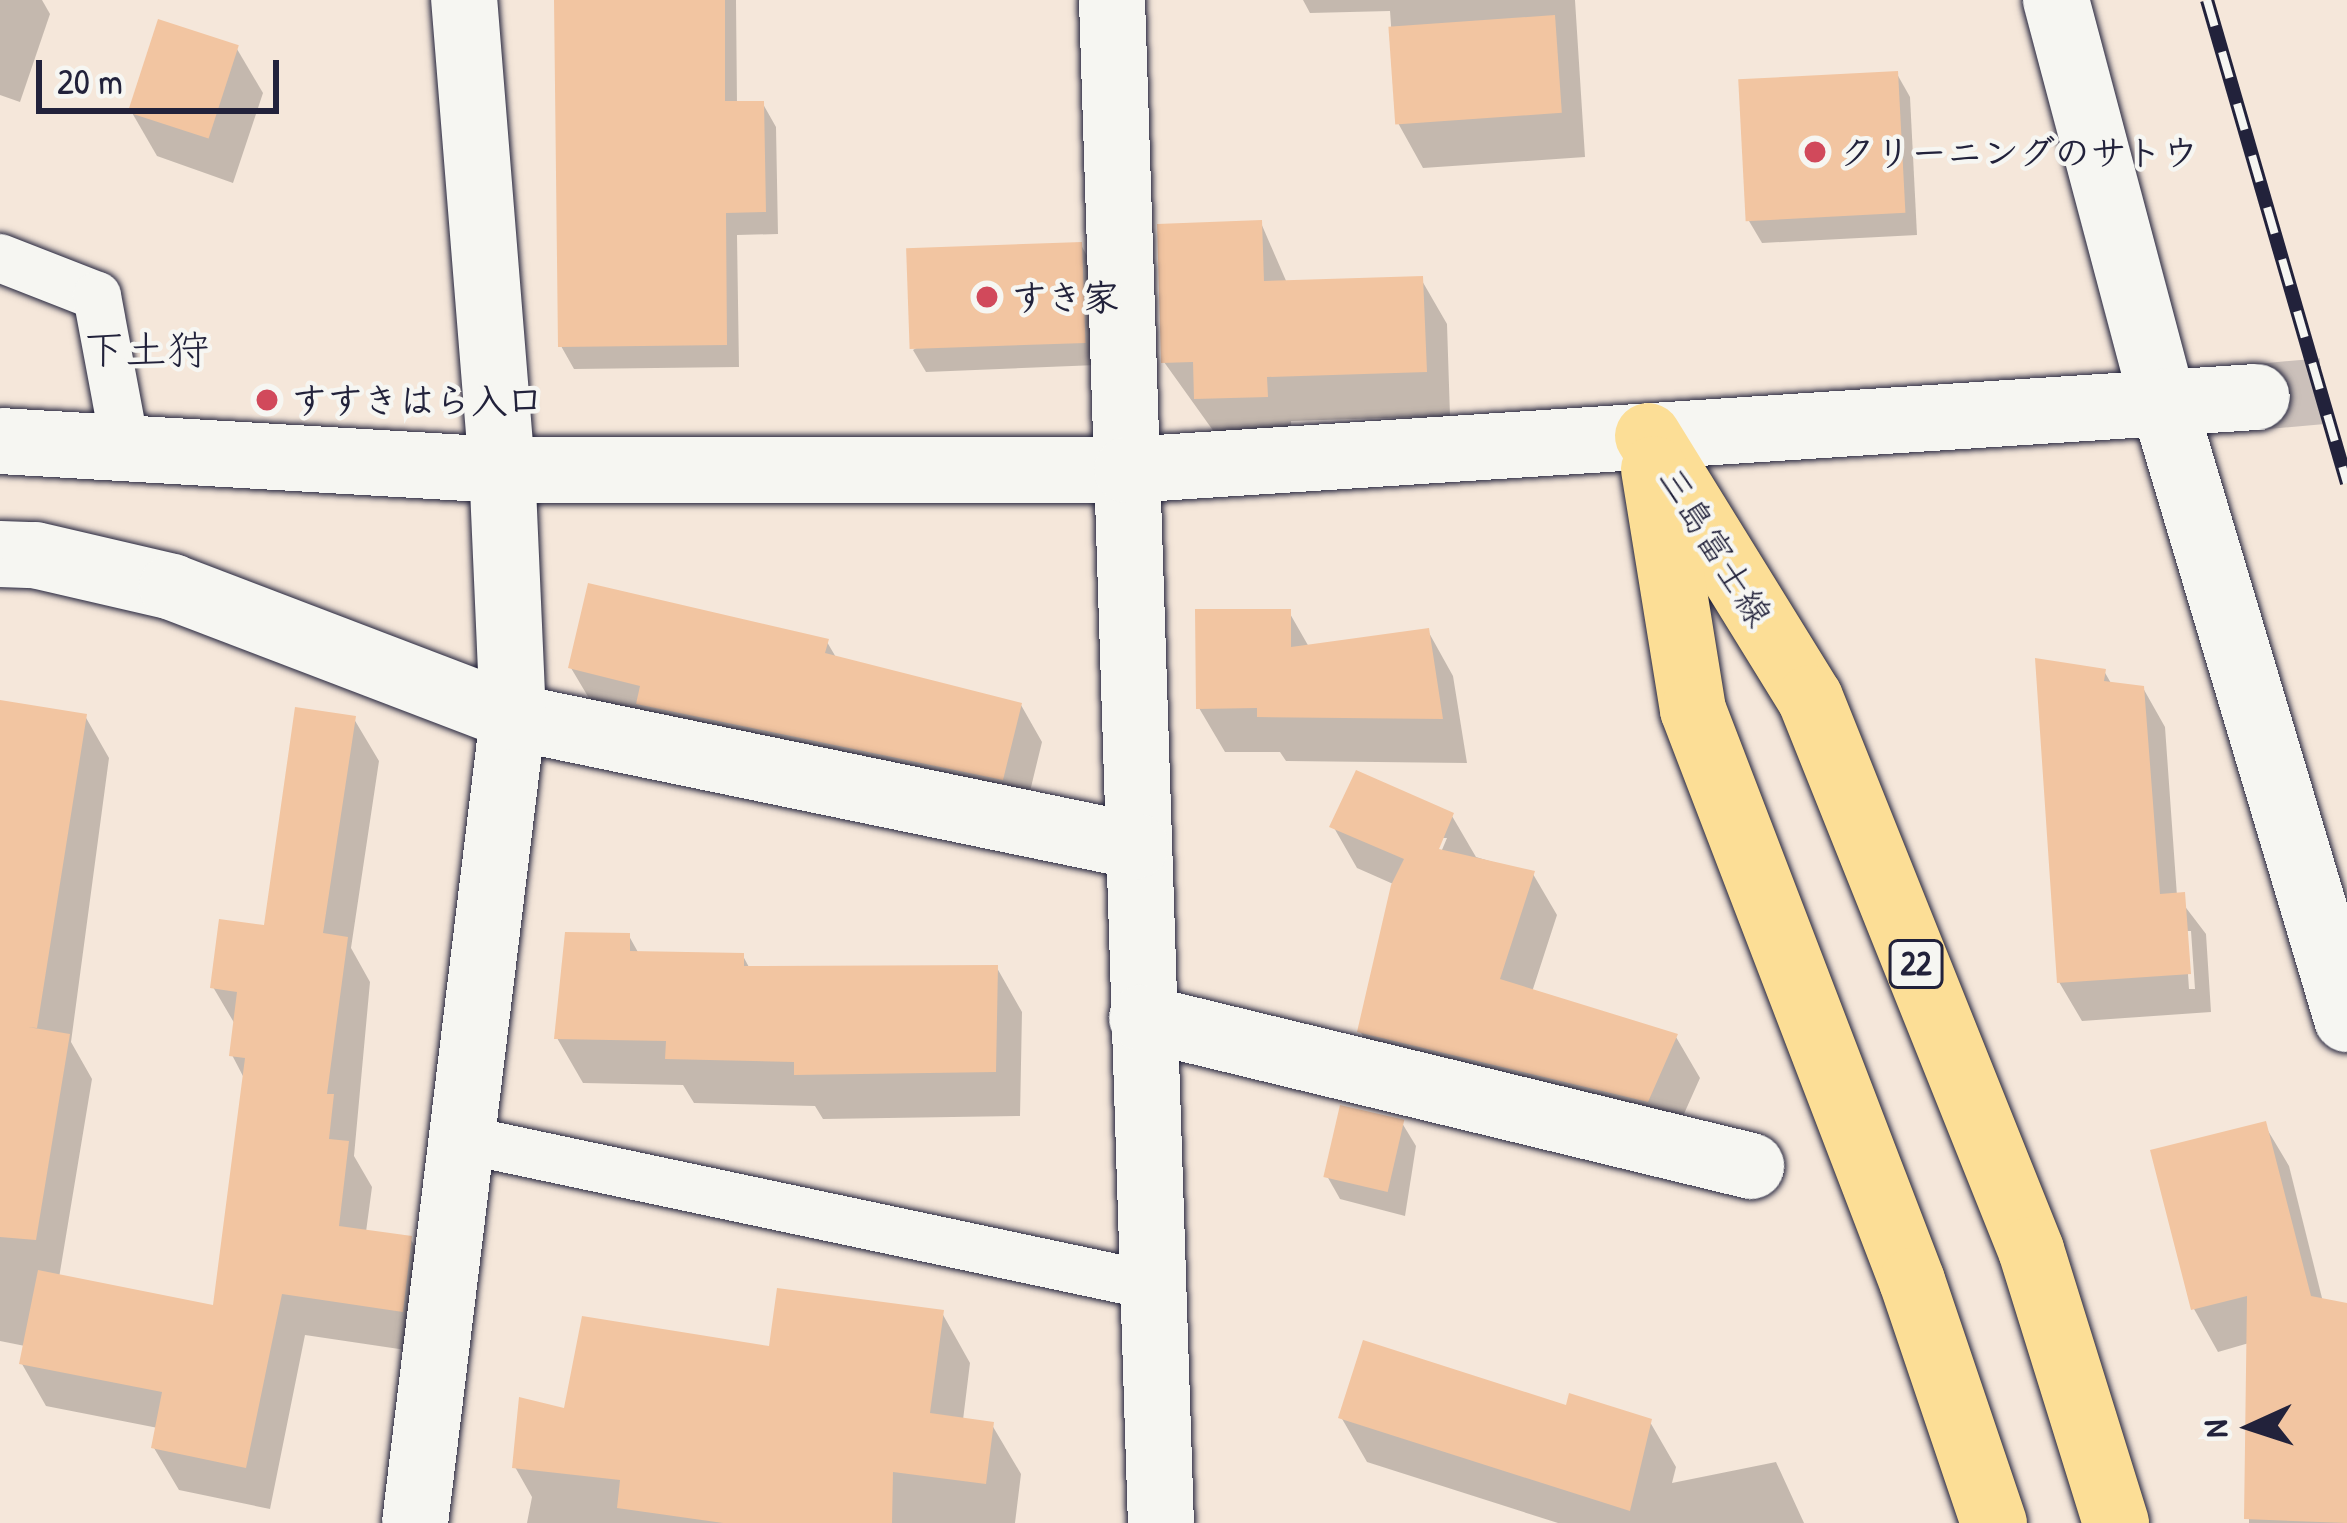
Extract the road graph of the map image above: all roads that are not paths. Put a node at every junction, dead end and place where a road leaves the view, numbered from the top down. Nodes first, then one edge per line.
1 (464, 0) edge
2 (1112, 0) edge
3 (2056, 0) edge
4 (0, 258) edge
5 (2258, 397) tunnel mouth
6 (2164, 402) junction
7 (1648, 436) junction
8 (0, 441) edge
9 (125, 446) junction
10 (502, 470) junction
11 (1127, 470) junction
12 (0, 554) edge
13 (512, 717) junction
14 (1136, 845) junction
15 (1142, 1018) junction
16 (2347, 1019) edge
17 (466, 1140) junction
18 (1751, 1166) dead end
19 (1153, 1286) junction
20 (415, 1523) edge
21 (1161, 1523) edge
22 (1994, 1523) edge
23 (2116, 1523) edge

1 - 10 street
2 - 11 street
3 - 6 street
4 - 9 lane
5 - 6 street
6 - 7 street
6 - 16 street
7 - 11 street
7 - 22 main road, 三島富士線
7 - 23 main road, 三島富士線 / 22
8 - 9 street
9 - 10 street
10 - 11 street
10 - 13 street
11 - 14 street
12 - 13 street
13 - 14 street
13 - 17 street
14 - 15 street
15 - 18 street
15 - 19 street
17 - 19 lane
17 - 20 street
19 - 21 street

